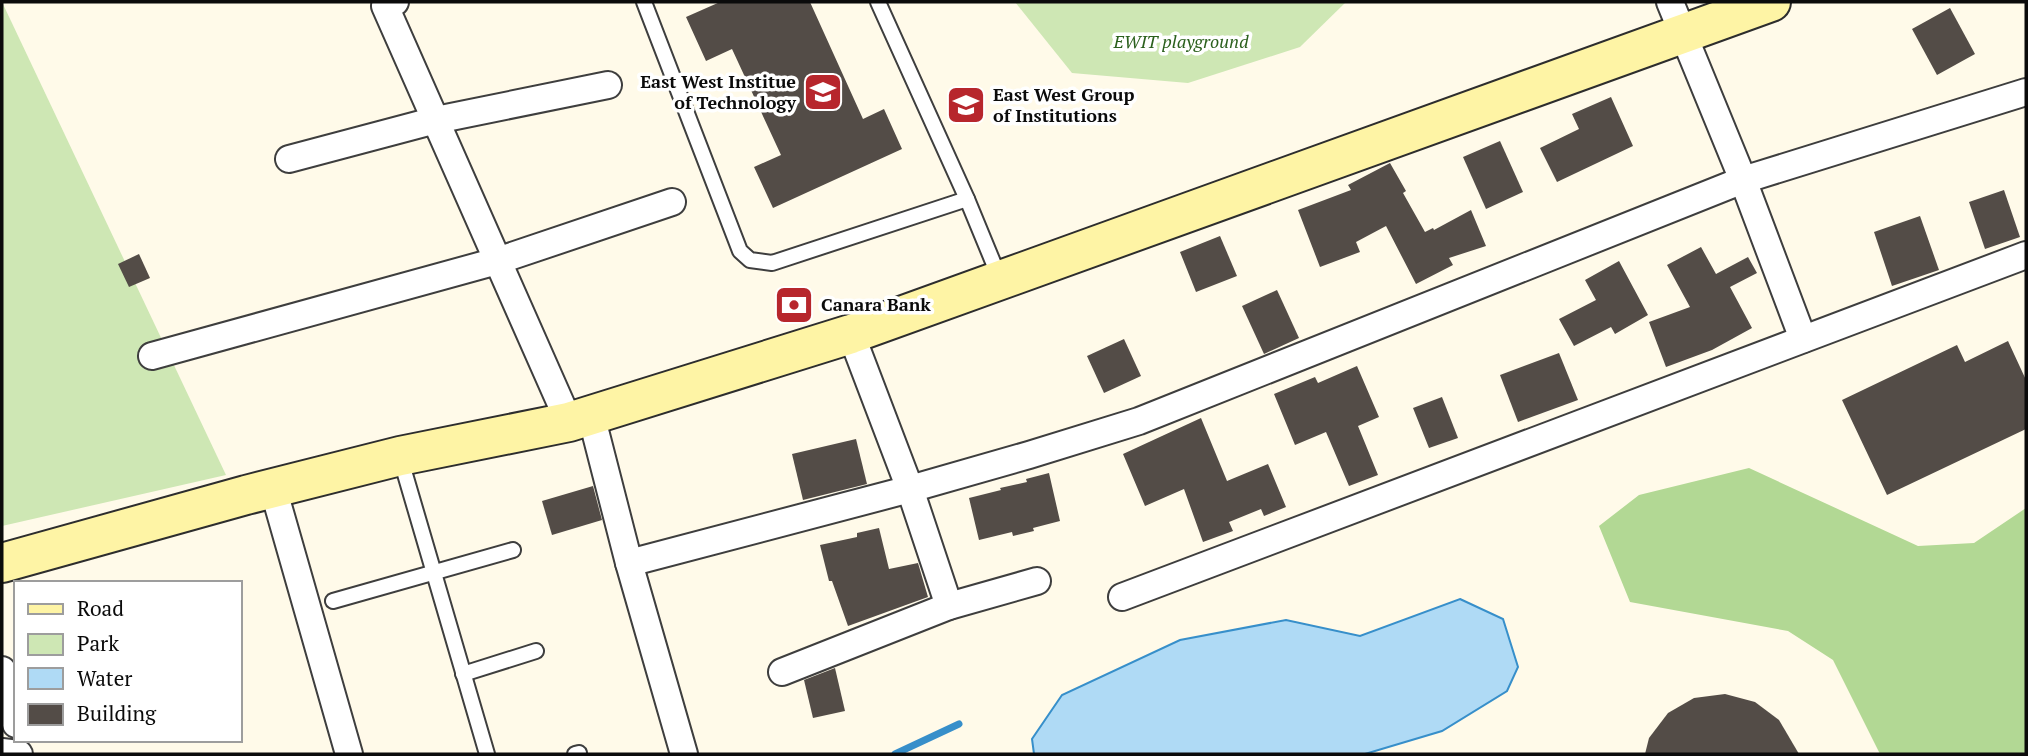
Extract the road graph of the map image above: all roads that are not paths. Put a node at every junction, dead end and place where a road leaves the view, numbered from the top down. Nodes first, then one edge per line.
1 (395, 2) edge
2 (644, 2) edge
3 (878, 2) edge
4 (1771, 2) edge
5 (1677, 17) edge
6 (608, 85) dead end
7 (2026, 92) edge
8 (436, 120) junction
9 (289, 159) dead end
10 (1743, 180) junction
11 (967, 199) junction
12 (673, 202) dead end
13 (2026, 255) edge
14 (497, 261) junction
15 (1000, 279) junction
16 (851, 334) junction
17 (1803, 339) junction
18 (152, 356) dead end
19 (580, 419) junction
20 (400, 456) junction
21 (273, 488) junction
22 (910, 489) junction
23 (513, 551) dead end
24 (2, 563) edge
25 (629, 564) junction
26 (434, 574) junction
27 (1037, 581) dead end
28 (1122, 597) dead end
29 (333, 601) dead end
30 (949, 606) junction
31 (536, 651) dead end
32 (2, 670) edge
33 (782, 672) dead end
34 (463, 674) junction
35 (14, 716) edge
36 (2, 752) edge
37 (19, 754) edge
38 (349, 754) edge
39 (486, 754) edge
40 (684, 754) edge

1 - 8 street
2 - 11 lane
3 - 11 lane
4 - 5 street
5 - 10 street
5 - 15 street
6 - 8 street
7 - 10 street
8 - 9 street
8 - 14 street
10 - 17 street
10 - 22 street
11 - 15 lane
12 - 14 street
13 - 17 street
14 - 18 street
14 - 19 street
15 - 16 street
16 - 19 street
16 - 22 street
17 - 28 street
19 - 20 street
19 - 25 street
20 - 21 street
20 - 26 lane
21 - 24 street
21 - 38 street
22 - 25 street
22 - 30 street
23 - 26 lane
25 - 40 street
26 - 29 lane
26 - 34 lane
27 - 30 street
30 - 33 street
31 - 34 lane
32 - 35 street
34 - 39 lane
36 - 37 street

